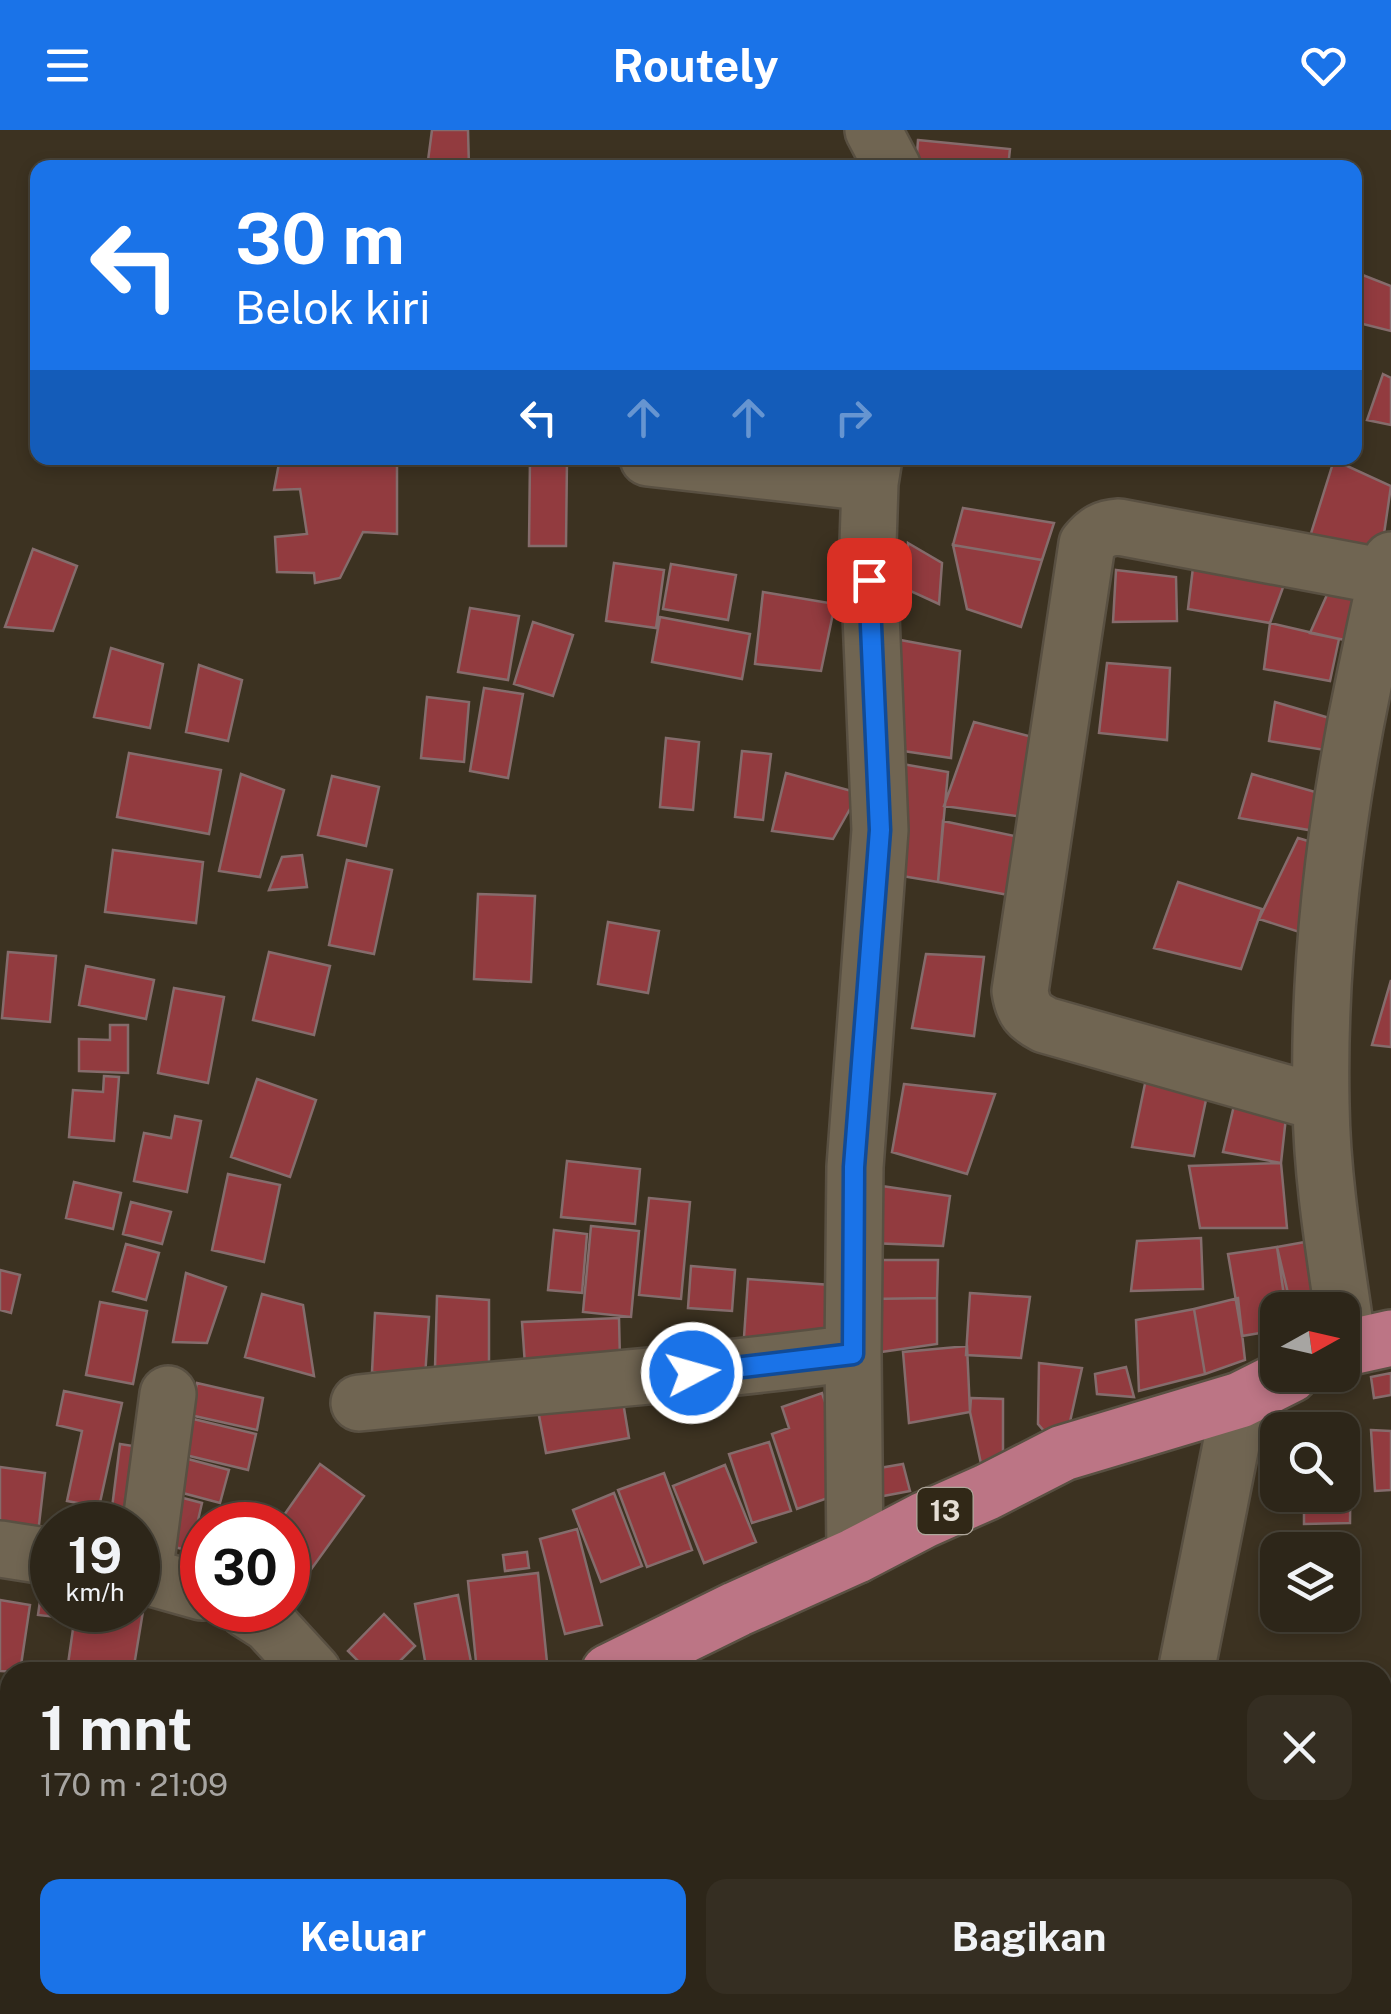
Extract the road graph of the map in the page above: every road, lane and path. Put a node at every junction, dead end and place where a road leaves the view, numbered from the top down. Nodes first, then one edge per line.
1 (873, 130) edge
2 (889, 160) edge
3 (779, 465) edge
4 (872, 470) edge
5 (1389, 569) edge
6 (1321, 1103) junction
7 (1361, 1344) edge
8 (853, 1354) junction
9 (1260, 1390) edge
10 (168, 1394) dead end
11 (1240, 1400) junction
12 (359, 1403) dead end
13 (152, 1502) edge
14 (0, 1549) edge
15 (30, 1554) edge
16 (855, 1556) junction
17 (277, 1632) edge
18 (306, 1662) edge
19 (629, 1662) edge
20 (1188, 1662) edge

1 - 2 street
3 - 4 street
4 - 8 street
5 - 6 street
5 - 6 street
6 - 7 street
8 - 12 street
8 - 16 street
9 - 11 highway, 13
10 - 13 street
11 - 16 highway, 13
11 - 20 street
14 - 15 street
16 - 19 highway, 13
17 - 18 street

